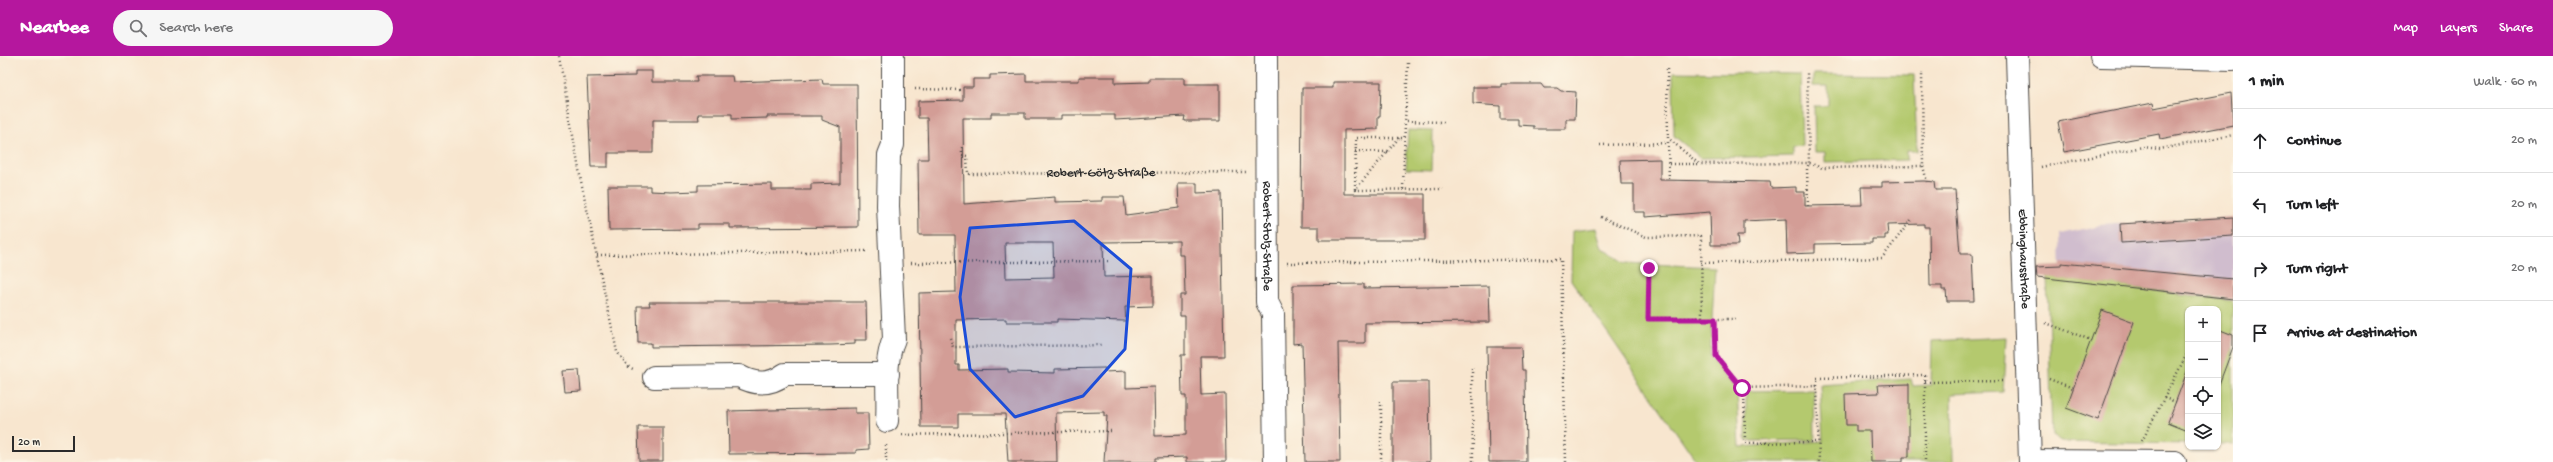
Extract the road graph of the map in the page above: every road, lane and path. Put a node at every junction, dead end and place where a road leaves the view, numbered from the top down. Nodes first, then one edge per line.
1 (559, 56) edge
2 (893, 56) edge
3 (1266, 56) edge
4 (2017, 56) edge
5 (2101, 56) edge
6 (2233, 60) edge
7 (1408, 63) dead end
8 (1667, 69) dead end
9 (1807, 71) dead end
10 (1922, 72) dead end
11 (893, 88) junction
12 (961, 90) dead end
13 (1405, 121) junction
14 (1444, 122) dead end
15 (2233, 135) edge
16 (1399, 138) junction
17 (1405, 138) junction
18 (1668, 138) junction
19 (1668, 143) junction
20 (1600, 144) dead end
21 (962, 147) dead end
22 (1356, 151) junction
23 (1388, 152) junction
24 (1809, 163) junction
25 (1669, 164) junction
26 (1699, 164) junction
27 (1924, 166) junction
28 (2038, 167) dead end
29 (1265, 172) junction
30 (1669, 180) dead end
31 (1927, 182) dead end
32 (1403, 189) junction
33 (1443, 189) dead end
34 (1355, 190) junction
35 (1808, 206) dead end
36 (1600, 217) dead end
37 (1911, 220) dead end
38 (597, 255) junction
39 (891, 257) junction
40 (1111, 261) dead end
41 (1702, 263) junction
42 (1267, 264) junction
43 (1649, 268) dead end
44 (1702, 318) junction
45 (1715, 319) junction
46 (1737, 319) dead end
47 (2043, 322) dead end
48 (950, 338) dead end
49 (2091, 340) dead end
50 (1103, 345) dead end
51 (2185, 358) edge
52 (1472, 368) dead end
53 (888, 374) junction
54 (654, 377) joint
55 (2044, 377) dead end
56 (2007, 381) dead end
57 (1925, 382) junction
58 (1817, 386) junction
59 (1744, 388) junction
60 (2073, 388) dead end
61 (2164, 398) junction
62 (1380, 401) dead end
63 (2176, 402) dead end
64 (1112, 431) dead end
65 (890, 432) junction
66 (1818, 442) junction
67 (2141, 443) dead end
68 (886, 462) edge
69 (1275, 462) edge
70 (1381, 462) edge
71 (1473, 462) edge
72 (1566, 462) edge
73 (1819, 462) edge
74 (1925, 462) edge
75 (2030, 462) edge
76 (2175, 462) edge

1 - 38 path
2 - 11 street
3 - 29 street, Robert-Stolz-Straße
4 - 75 street, Ebbinghausstraße
5 - 6 street
7 - 13 path
8 - 18 path
9 - 24 path
10 - 27 path
11 - 12 path
11 - 39 street
13 - 14 path
13 - 17 path
15 - 28 path
16 - 17 path
16 - 22 path
16 - 23 path
17 - 32 path
18 - 19 path
18 - 26 path
19 - 20 path
19 - 25 path
21 - 29 path, Robert-Götz-Straße
22 - 23 path
22 - 34 path
23 - 34 path
24 - 26 path
24 - 27 path
24 - 35 path
25 - 26 path
25 - 30 path
27 - 31 path
29 - 42 street, Robert-Stolz-Straße
32 - 33 path
32 - 34 path
36 - 41 path
37 - 41 path
38 - 39 path
38 - 54 path
39 - 40 path
39 - 53 street
41 - 44 path
42 - 69 street, Robert-Stolz-Straße
42 - 72 path
43 - 44 path
44 - 45 path
45 - 46 path
45 - 59 path
47 - 49 path
48 - 50 path
51 - 61 path
52 - 71 path
53 - 54 street
53 - 65 street
55 - 60 path
56 - 57 path
57 - 58 path
57 - 74 path
58 - 59 path
58 - 66 path
59 - 66 path
61 - 63 path
61 - 67 path
62 - 70 path
64 - 65 path
65 - 68 path
66 - 73 path
75 - 76 street

